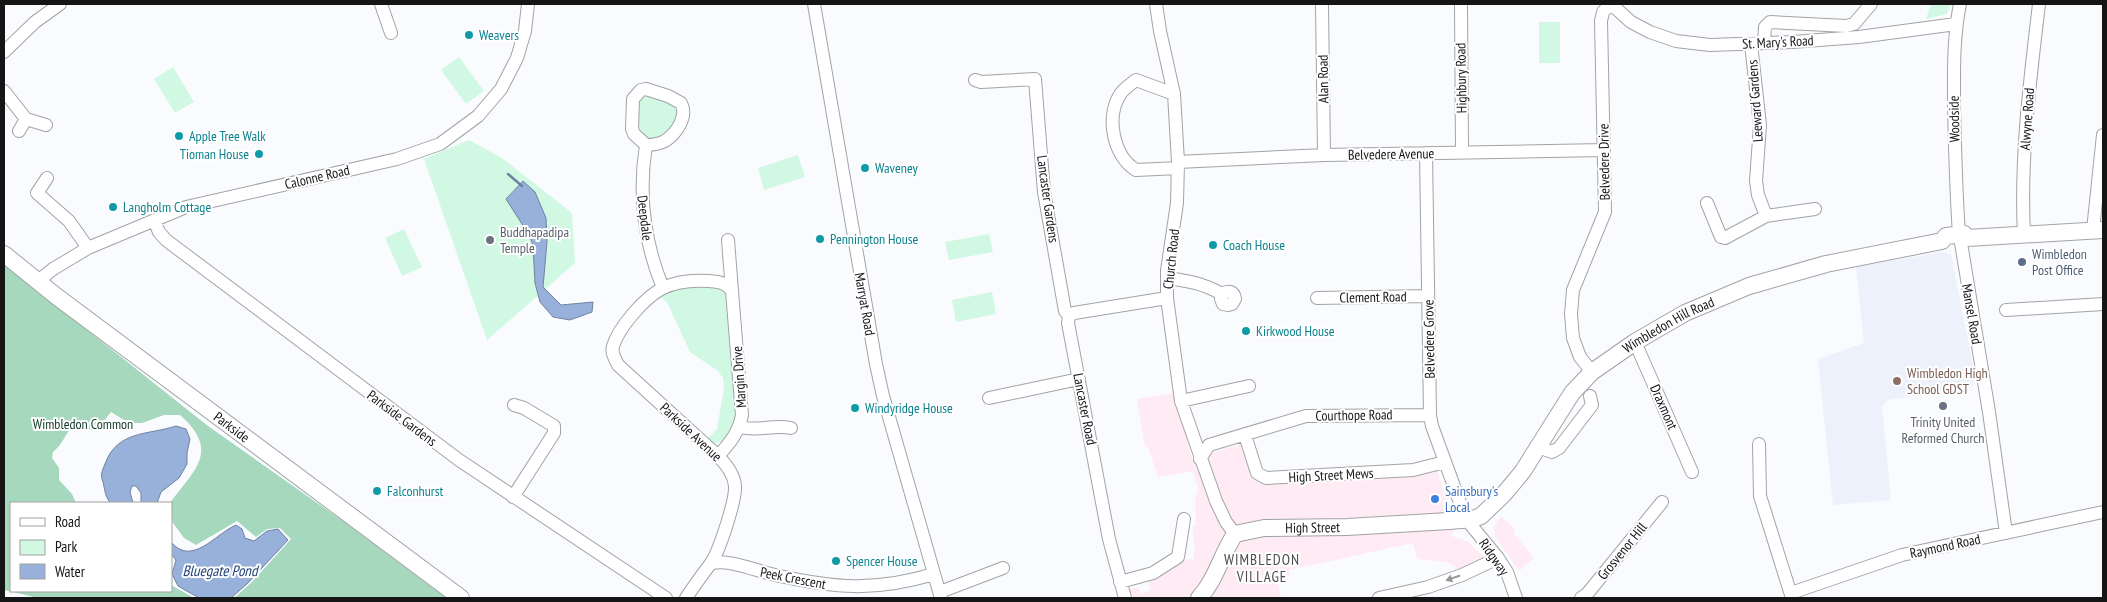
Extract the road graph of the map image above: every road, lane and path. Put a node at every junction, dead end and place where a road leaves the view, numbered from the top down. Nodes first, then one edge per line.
1 (60, 4) edge
2 (381, 4) edge
3 (528, 4) edge
4 (814, 4) edge
5 (1156, 4) edge
6 (1322, 4) edge
7 (1460, 4) edge
8 (1611, 4) edge
9 (1871, 4) edge
10 (1960, 4) edge
11 (2039, 4) edge
12 (1956, 24) junction
13 (391, 32) dead end
14 (1758, 44) junction
15 (4, 52) edge
16 (975, 80) dead end
17 (4, 91) edge
18 (1174, 94) junction
19 (26, 119) junction
20 (46, 124) dead end
21 (19, 131) dead end
22 (2103, 135) edge
23 (646, 145) junction
24 (1603, 150) junction
25 (1462, 152) junction
26 (1426, 153) junction
27 (1324, 155) junction
28 (1178, 165) junction
29 (47, 178) dead end
30 (1707, 201) dead end
31 (1807, 207) dead end
32 (1766, 216) junction
33 (154, 220) junction
34 (2098, 230) edge
35 (2024, 235) junction
36 (1962, 238) junction
37 (728, 240) dead end
38 (88, 248) junction
39 (4, 254) edge
40 (1167, 278) junction
41 (38, 281) junction
42 (663, 288) junction
43 (732, 291) junction
44 (1222, 294) dead end
45 (1428, 296) junction
46 (1167, 298) junction
47 (1317, 298) dead end
48 (2103, 304) edge
49 (2006, 310) dead end
50 (1069, 316) junction
51 (1635, 342) junction
52 (1592, 372) junction
53 (1079, 379) junction
54 (1249, 386) dead end
55 (1590, 396) dead end
56 (988, 398) dead end
57 (1181, 401) junction
58 (514, 405) dead end
59 (1430, 415) junction
60 (740, 426) junction
61 (790, 428) dead end
62 (1245, 435) junction
63 (1760, 444) dead end
64 (1538, 447) junction
65 (718, 456) junction
66 (1200, 459) junction
67 (1445, 462) junction
68 (1692, 472) dead end
69 (513, 497) junction
70 (1662, 502) dead end
71 (2103, 512) edge
72 (1184, 519) dead end
73 (1466, 519) junction
74 (2006, 533) junction
75 (1236, 534) junction
76 (1498, 558) junction
77 (712, 563) junction
78 (1003, 568) dead end
79 (934, 574) junction
80 (1120, 582) junction
81 (940, 595) edge
82 (1792, 596) edge
83 (1124, 597) edge
84 (461, 598) edge
85 (666, 598) edge
86 (686, 598) edge
87 (1199, 598) edge
88 (1379, 598) edge
89 (1516, 598) edge
90 (1581, 598) edge

1 - 15 street
2 - 13 street
3 - 33 street, Calonne Road
4 - 79 street, Marryat Road
5 - 18 street, Church Road
6 - 27 street, Alan Road
7 - 25 street, Highbury Road
8 - 14 street, St. Mary's Road
8 - 24 street, Belvedere Drive
9 - 14 street
10 - 12 street, Woodside
11 - 35 street, Alwyne Road
12 - 14 street, St. Mary's Road
12 - 36 street, Woodside
14 - 32 street, Leeward Gardens
16 - 50 street, Lancaster Gardens
17 - 19 street
18 - 28 street, Church Road
18 - 28 street
19 - 20 street
19 - 21 street
22 - 34 street
23 - 23 street
23 - 42 street, Deepdale
24 - 25 street, Belvedere Avenue
24 - 52 street, Belvedere Drive
25 - 26 street, Belvedere Avenue
26 - 27 street, Belvedere Avenue
26 - 45 street, Belvedere Grove
27 - 28 street, Belvedere Avenue
28 - 40 street, Church Road
29 - 38 street
30 - 32 street
31 - 32 street
33 - 38 street, Calonne Road
33 - 69 street, Parkside Gardens
34 - 35 main road, Wimbledon Hill Road
35 - 36 main road, Wimbledon Hill Road
36 - 51 main road, Wimbledon Hill Road
36 - 74 street, Mansel Road
37 - 43 street, Margin Drive
38 - 41 street, Calonne Road
39 - 41 main road, Parkside
40 - 44 street
40 - 46 street, Church Road
41 - 84 main road, Parkside
42 - 43 street
42 - 65 street, Parkside Avenue
43 - 60 street, Margin Drive
45 - 47 street, Clement Road
45 - 59 street, Belvedere Grove
46 - 50 street
46 - 57 street, Church Road
48 - 49 street
50 - 53 street, Lancaster Road
51 - 52 main road, Wimbledon Hill Road
51 - 68 street, Draxmont
52 - 64 main road, Wimbledon Hill Road
53 - 56 street
53 - 80 street, Lancaster Road
54 - 57 street
55 - 64 street
57 - 66 street, Church Road
58 - 69 street
59 - 62 street, Courthope Road
59 - 67 street, Belvedere Grove
60 - 61 street
60 - 65 street, Margin Drive
62 - 66 street, Courthope Road
62 - 67 street, High Street Mews
63 - 82 street, Raymond Road
64 - 73 main road, Wimbledon Hill Road
65 - 77 street, Parkside Avenue
66 - 75 street, Church Road
67 - 73 street, Belvedere Grove
69 - 85 street, Parkside Gardens
70 - 90 street, Grosvenor Hill
71 - 74 street, Raymond Road
72 - 80 street
73 - 75 main road, High Street
73 - 76 street, Ridgway
74 - 82 street, Raymond Road
75 - 87 main road
76 -> 88 street
76 - 89 street, Ridgway
77 - 79 street, Peek Crescent
77 - 86 street, Parkside Avenue
78 - 81 street
79 - 81 street, Marryat Road
80 - 83 street, Lancaster Road

